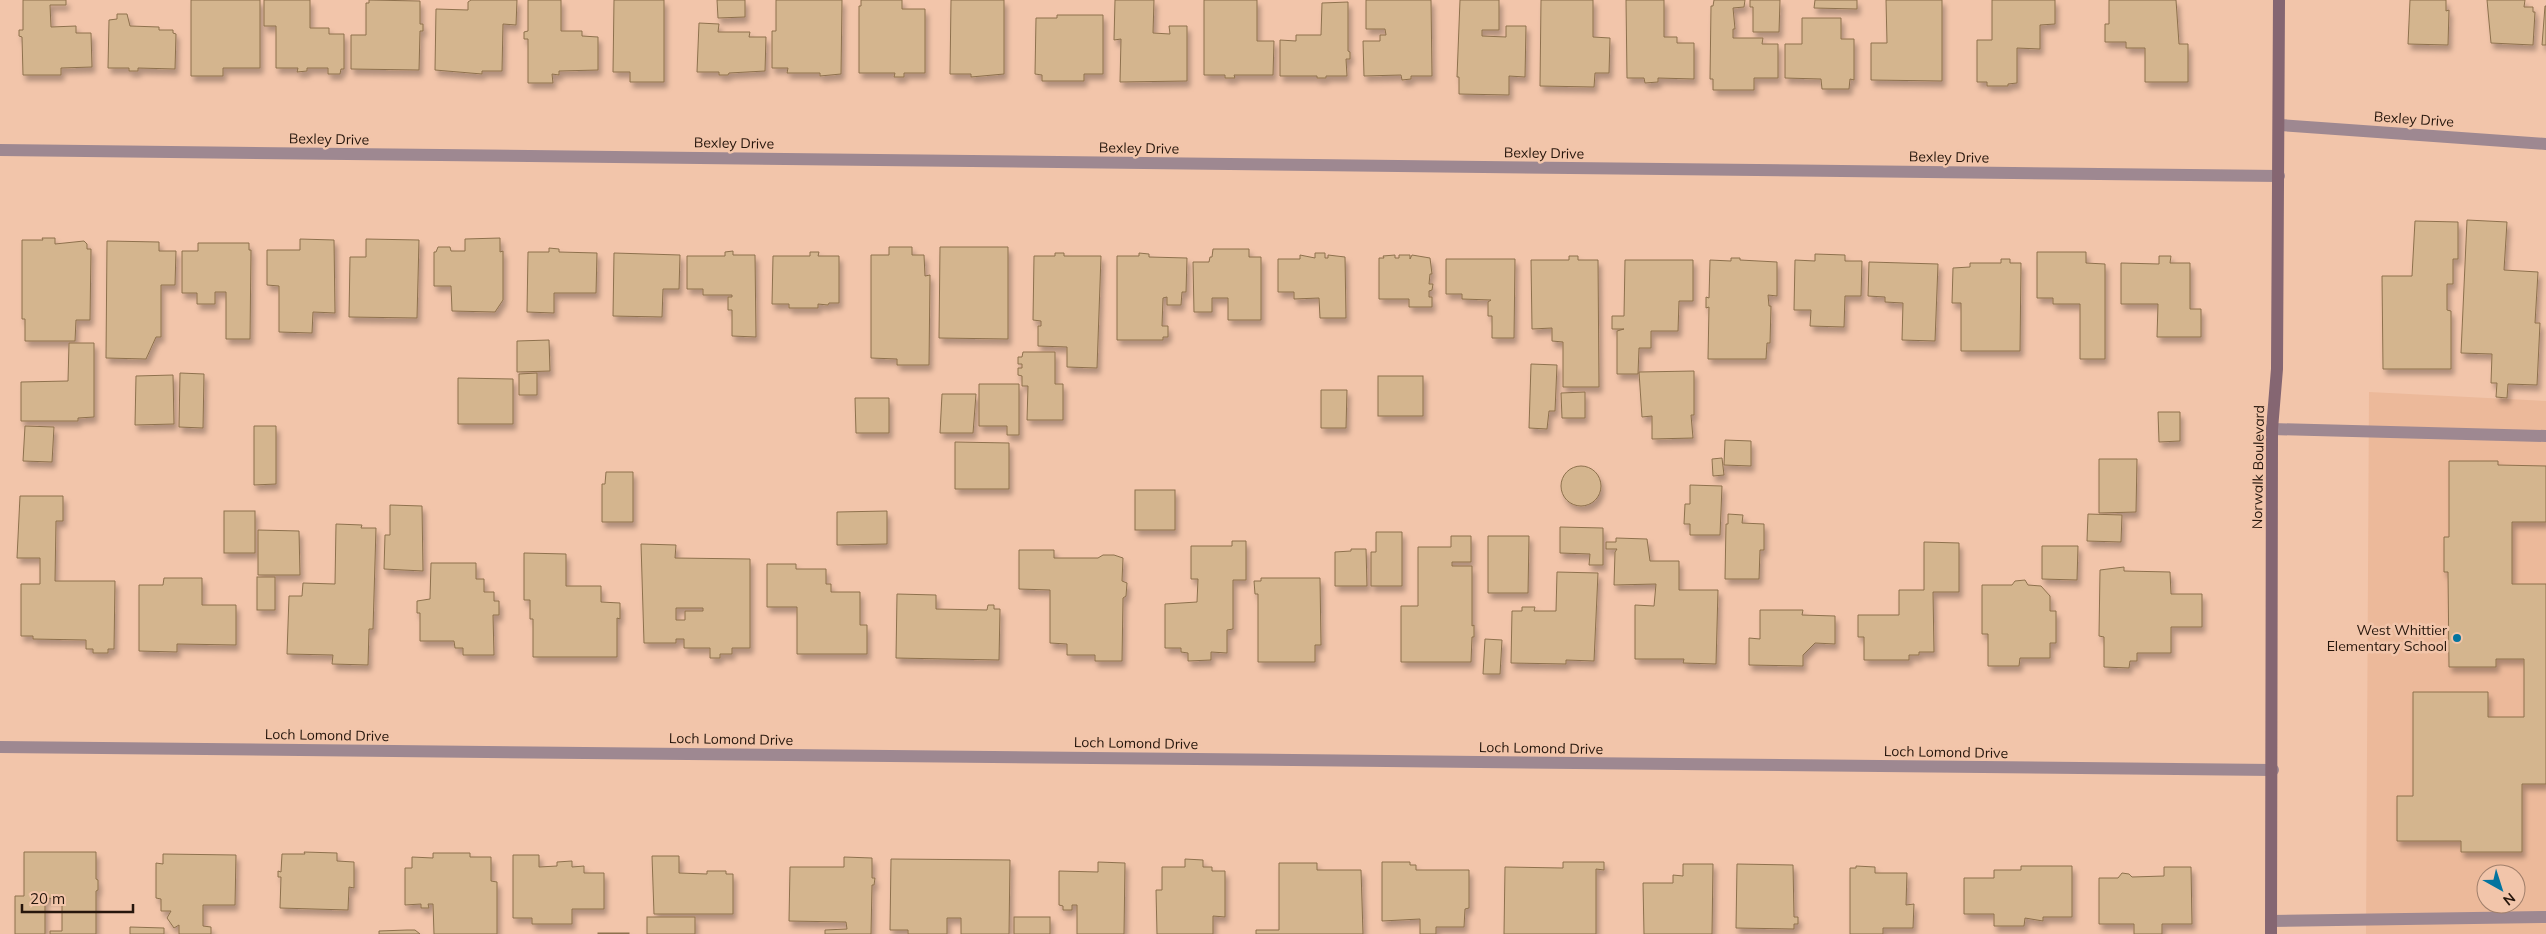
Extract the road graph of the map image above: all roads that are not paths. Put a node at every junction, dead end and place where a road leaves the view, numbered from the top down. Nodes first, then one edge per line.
1 (2280, 0) edge
2 (2280, 125) junction
3 (2546, 144) edge
4 (0, 150) edge
5 (2278, 176) junction
6 (2272, 429) junction
7 (2546, 436) edge
8 (0, 747) edge
9 (2273, 770) junction
10 (2546, 917) edge
11 (2271, 928) edge

1 - 2 main road, Norwalk Boulevard
2 - 3 street, Bexley Drive
2 - 5 main road, Norwalk Boulevard
4 - 5 street, Bexley Drive
5 - 6 main road, Norwalk Boulevard
6 - 7 street
6 - 9 main road, Norwalk Boulevard
8 - 9 street, Loch Lomond Drive
9 - 11 main road, Norwalk Boulevard
10 - 11 street

